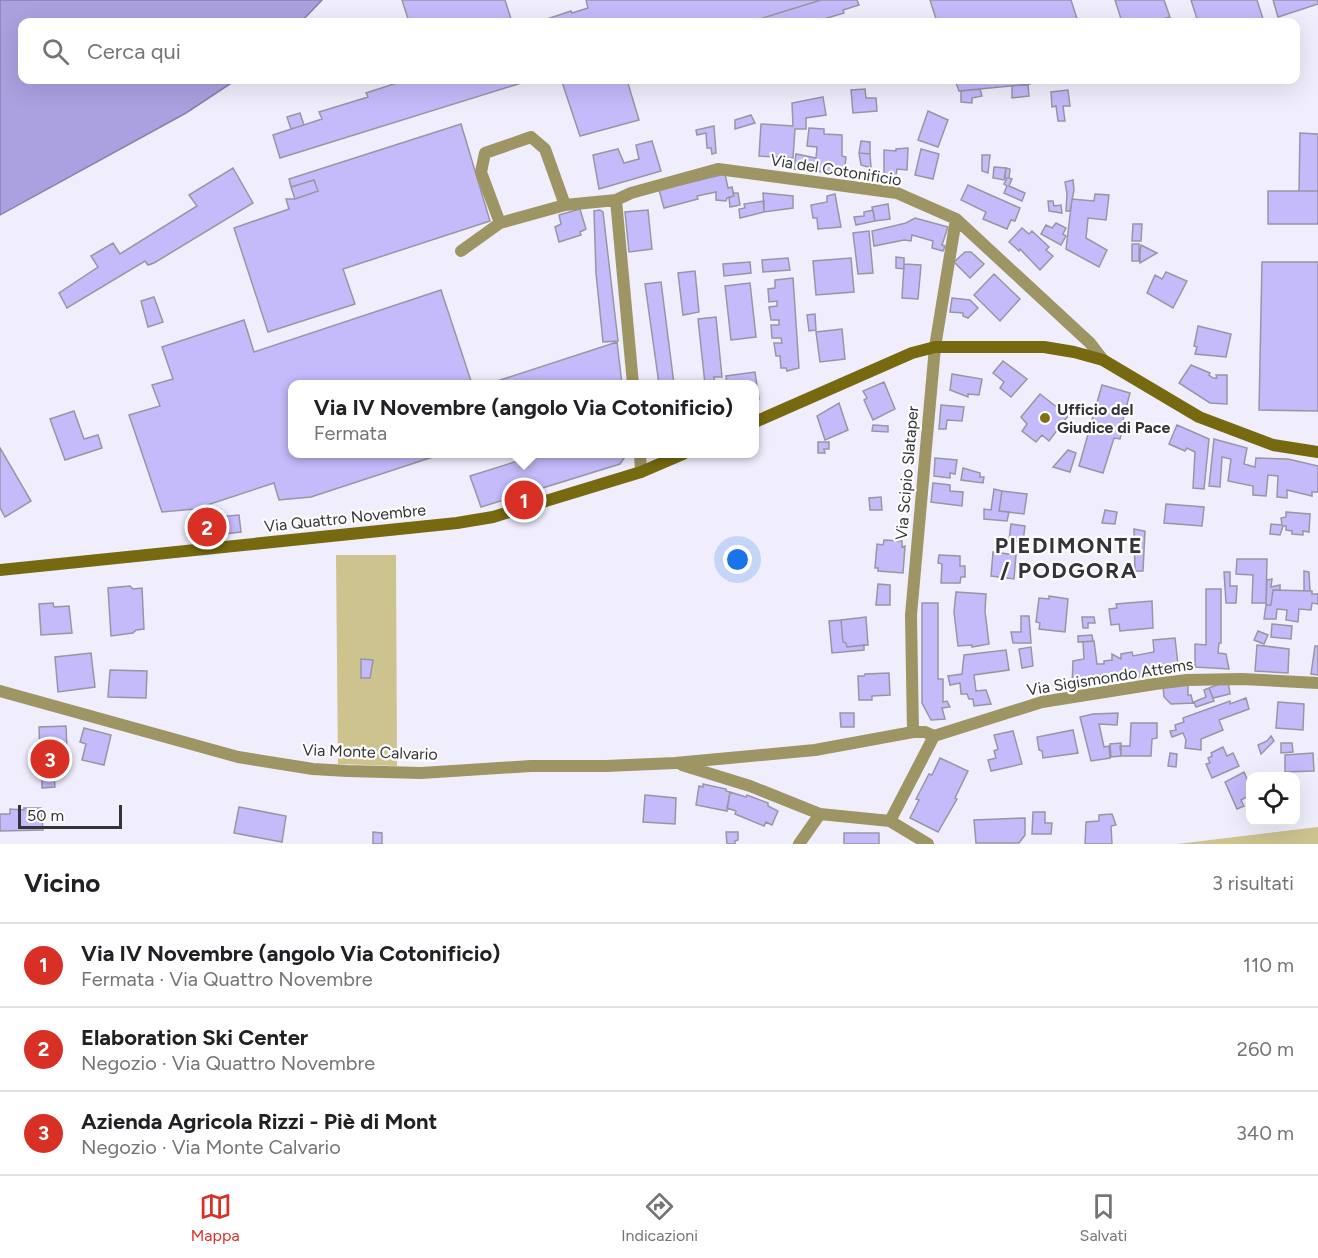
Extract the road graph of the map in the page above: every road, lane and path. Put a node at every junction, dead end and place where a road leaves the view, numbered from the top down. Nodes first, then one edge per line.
1 (616, 200) junction
2 (565, 205) junction
3 (956, 219) junction
4 (500, 223) junction
5 (461, 251) dead end
6 (935, 348) junction
7 (1103, 360) junction
8 (633, 380) edge
9 (759, 420) edge
10 (1318, 452) edge
11 (640, 458) edge
12 (672, 458) edge
13 (641, 472) junction
14 (0, 570) edge
15 (1318, 683) edge
16 (0, 691) edge
17 (913, 732) junction
18 (934, 736) junction
19 (675, 763) junction
20 (820, 814) junction
21 (890, 820) junction
22 (799, 844) edge
23 (928, 844) edge

1 - 2 street, Via del Cotonificio
1 - 3 street, Via del Cotonificio
1 - 8 street
2 - 4 street, Via del Cotonificio
2 - 4 street
3 - 6 street, Via Scipio Slataper
3 - 7 street, Via del Cotonificio
4 - 5 street, Via del Cotonificio
6 - 7 main road
6 - 9 main road
6 - 17 street, Via Scipio Slataper
7 - 10 main road
11 - 13 street
12 - 13 main road, Via Quattro Novembre
13 - 14 main road, Via Quattro Novembre
15 - 18 street, Via Sigismondo Attems
16 - 19 street, Via Monte Calvario
17 - 18 street, Via Sigismondo Attems
17 - 19 street, Via Monte Calvario
18 - 21 street
19 - 20 street, Via Monte Calvario
20 - 21 street, Via Monte Calvario
20 - 22 street
21 - 23 street, Via Monte Calvario

